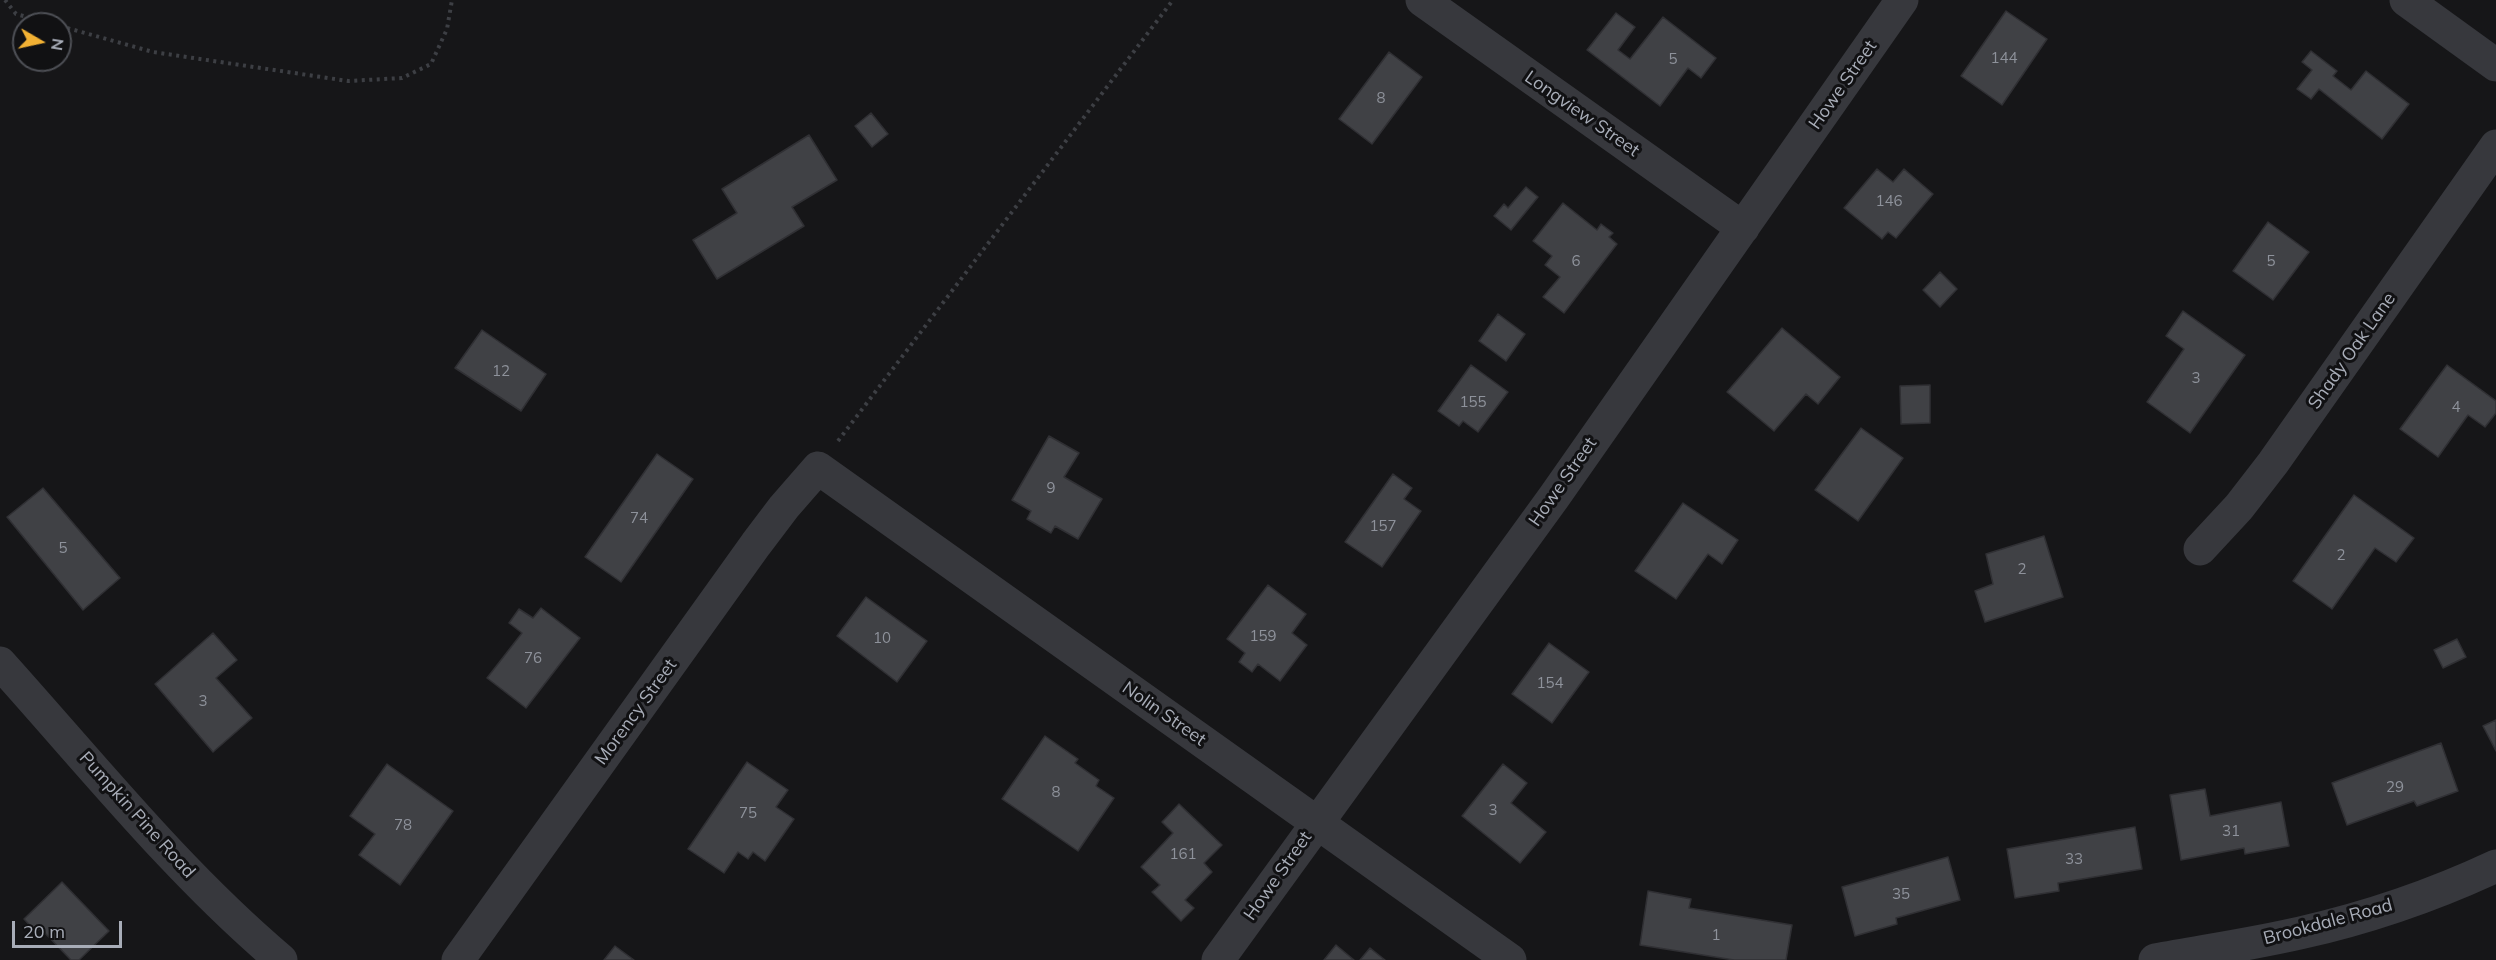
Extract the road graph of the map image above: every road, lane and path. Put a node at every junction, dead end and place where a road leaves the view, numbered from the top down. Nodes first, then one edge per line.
1 (5, 0) edge
2 (452, 0) edge
3 (1173, 0) edge
4 (1422, 0) edge
5 (1902, 0) edge
6 (2406, 0) edge
7 (14, 12) edge
8 (72, 29) edge
9 (2496, 64) edge
10 (2496, 146) edge
11 (1743, 228) junction
12 (818, 468) junction
13 (2200, 549) dead end
14 (0, 663) edge
15 (1316, 822) junction
16 (2496, 866) edge
17 (281, 960) edge
18 (458, 960) edge
19 (1218, 960) edge
20 (1510, 960) edge
21 (2155, 960) edge

1 - 7 path
2 - 8 path
3 - 12 path
4 - 11 street, Longview Street
5 - 11 street, Howe Street
6 - 9 street
10 - 13 street, Shady Oak Lane
11 - 15 street, Howe Street
12 - 15 street, Nolin Street
12 - 18 street, Morency Street
14 - 17 street, Pumpkin Pine Road
15 - 19 street, Howe Street
15 - 20 street, Nolin Street
16 - 21 street, Brookdale Road

